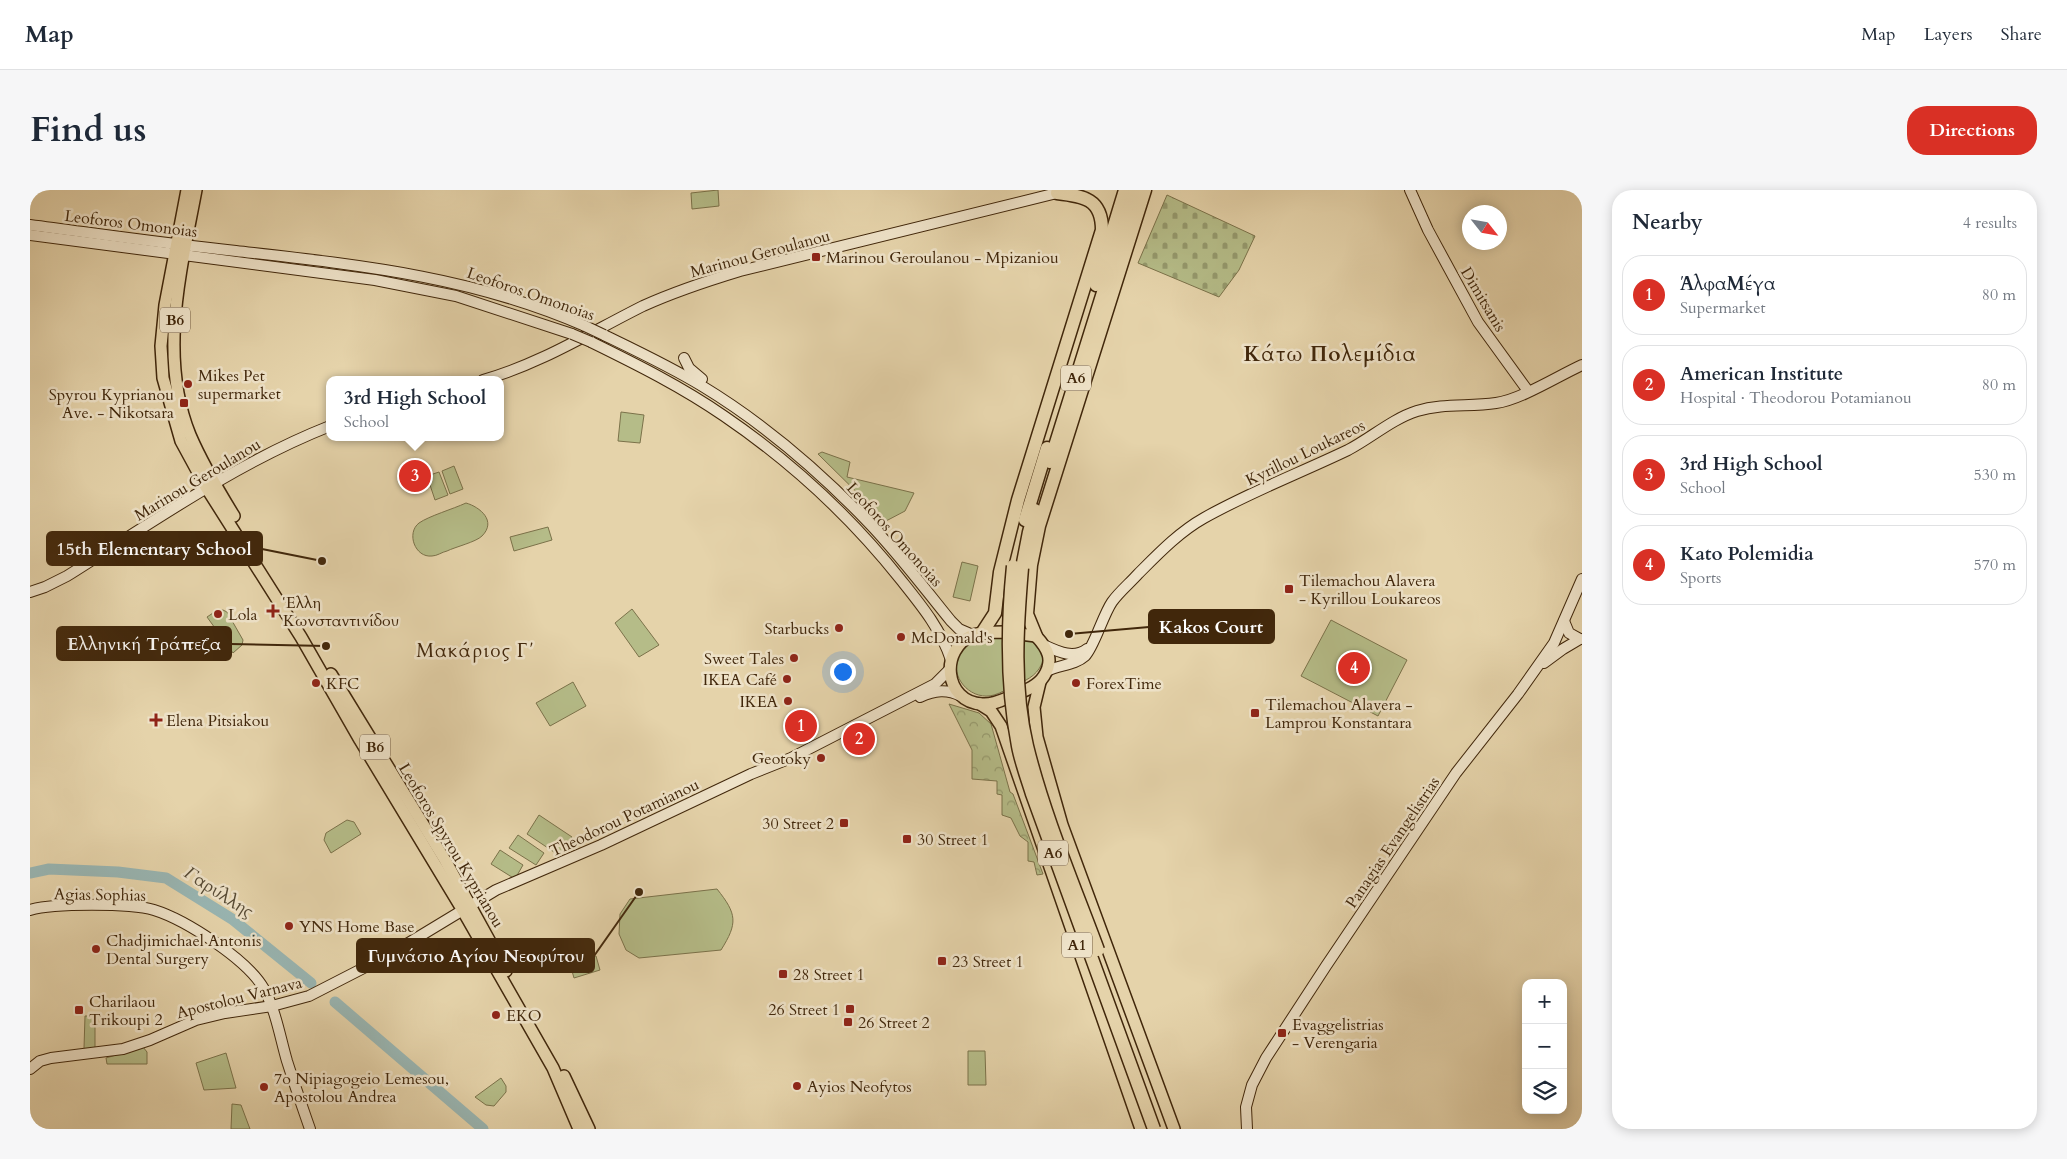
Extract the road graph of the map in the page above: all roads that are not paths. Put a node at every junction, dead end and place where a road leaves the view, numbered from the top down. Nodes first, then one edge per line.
1 (187, 190) edge
2 (196, 190) edge
3 (1072, 190) edge
4 (1120, 190) edge
5 (1126, 190) edge
6 (1135, 190) edge
7 (1146, 190) edge
8 (1410, 190) edge
9 (1058, 193) junction
10 (30, 225) edge
11 (30, 235) edge
12 (180, 250) junction
13 (1093, 262) junction
14 (684, 358) dead end
15 (1582, 365) edge
16 (493, 376) edge
17 (1528, 391) junction
18 (727, 402) junction
19 (326, 428) edge
20 (210, 485) junction
21 (1017, 567) junction
22 (1582, 579) edge
23 (30, 592) edge
24 (1564, 621) junction
25 (978, 634) junction
26 (1036, 636) junction
27 (1581, 639) edge
28 (1554, 643) junction
29 (1091, 644) junction
30 (1046, 646) junction
31 (1544, 664) junction
32 (950, 665) junction
33 (1047, 671) junction
34 (1040, 682) junction
35 (1518, 693) junction
36 (961, 696) junction
37 (980, 704) junction
38 (791, 758) junction
39 (466, 907) junction
40 (30, 910) edge
41 (272, 1006) junction
42 (30, 1069) edge
43 (310, 1129) edge
44 (580, 1129) edge
45 (589, 1129) edge
46 (1141, 1129) edge
47 (1154, 1129) edge
48 (1163, 1129) edge
49 (1174, 1129) edge
50 (1246, 1129) edge

1 - 12 main road, Leoforos Spyrou Kyprianou / B6
2 - 12 main road, Leoforos Spyrou Kyprianou / B6
3 - 9 highway
4 - 13 highway
5 - 21 highway, A6
6 - 21 highway, A6
7 - 26 highway
8 - 17 main road, Dimitsanis
9 - 13 highway
9 - 16 main road, Marinou Geroulanou
10 - 12 main road, Leoforos Omonoias
11 - 12 main road, Leoforos Omonoias
12 - 18 main road, Leoforos Omonoias, bridge
12 - 20 main road, Leoforos Spyrou Kyprianou / B6
12 - 32 main road, Leoforos Omonoias, bridge
13 - 25 highway
14 - 18 main road
15 - 17 main road, Kyrillou Loukareos
17 - 29 main road, Kyrillou Loukareos
18 - 25 main road, Leoforos Omonoias
19 - 20 main road, Marinou Geroulanou
20 - 23 main road, Marinou Geroulanou
20 - 39 main road, Leoforos Spyrou Kyprianou / B6
21 - 47 highway, A6, bridge
21 - 48 highway, A6, bridge
22 - 24 main road, Panagias Evangelistrias
24 - 27 main road
24 - 28 main road, Panagias Evangelistrias
25 - 26 main road
25 - 32 main road
26 - 30 main road
27 - 28 main road
27 - 31 main road
28 - 31 main road
28 - 35 main road, Panagias Evangelistrias
29 - 30 main road
29 - 33 main road, Kyrillou Loukareos
30 - 33 main road
31 - 35 main road
32 - 36 main road
32 - 38 main road, Theodorou Potamianou
33 - 34 main road, A1
34 - 37 main road, A1
34 - 49 main road, A1
35 - 50 main road, Panagias Evangelistrias
36 - 37 main road, A1
36 - 38 main road, Theodorou Potamianou
37 - 46 main road, A1
38 - 39 main road, Theodorou Potamianou
39 - 41 main road, Apostolou Varnava
39 - 44 main road, Leoforos Spyrou Kyprianou / B6
39 - 45 main road, Leoforos Spyrou Kyprianou / B6
40 - 41 main road, Agias Sophias
41 - 42 main road, Apostolou Varnava
41 - 43 main road, Agias Sophias

